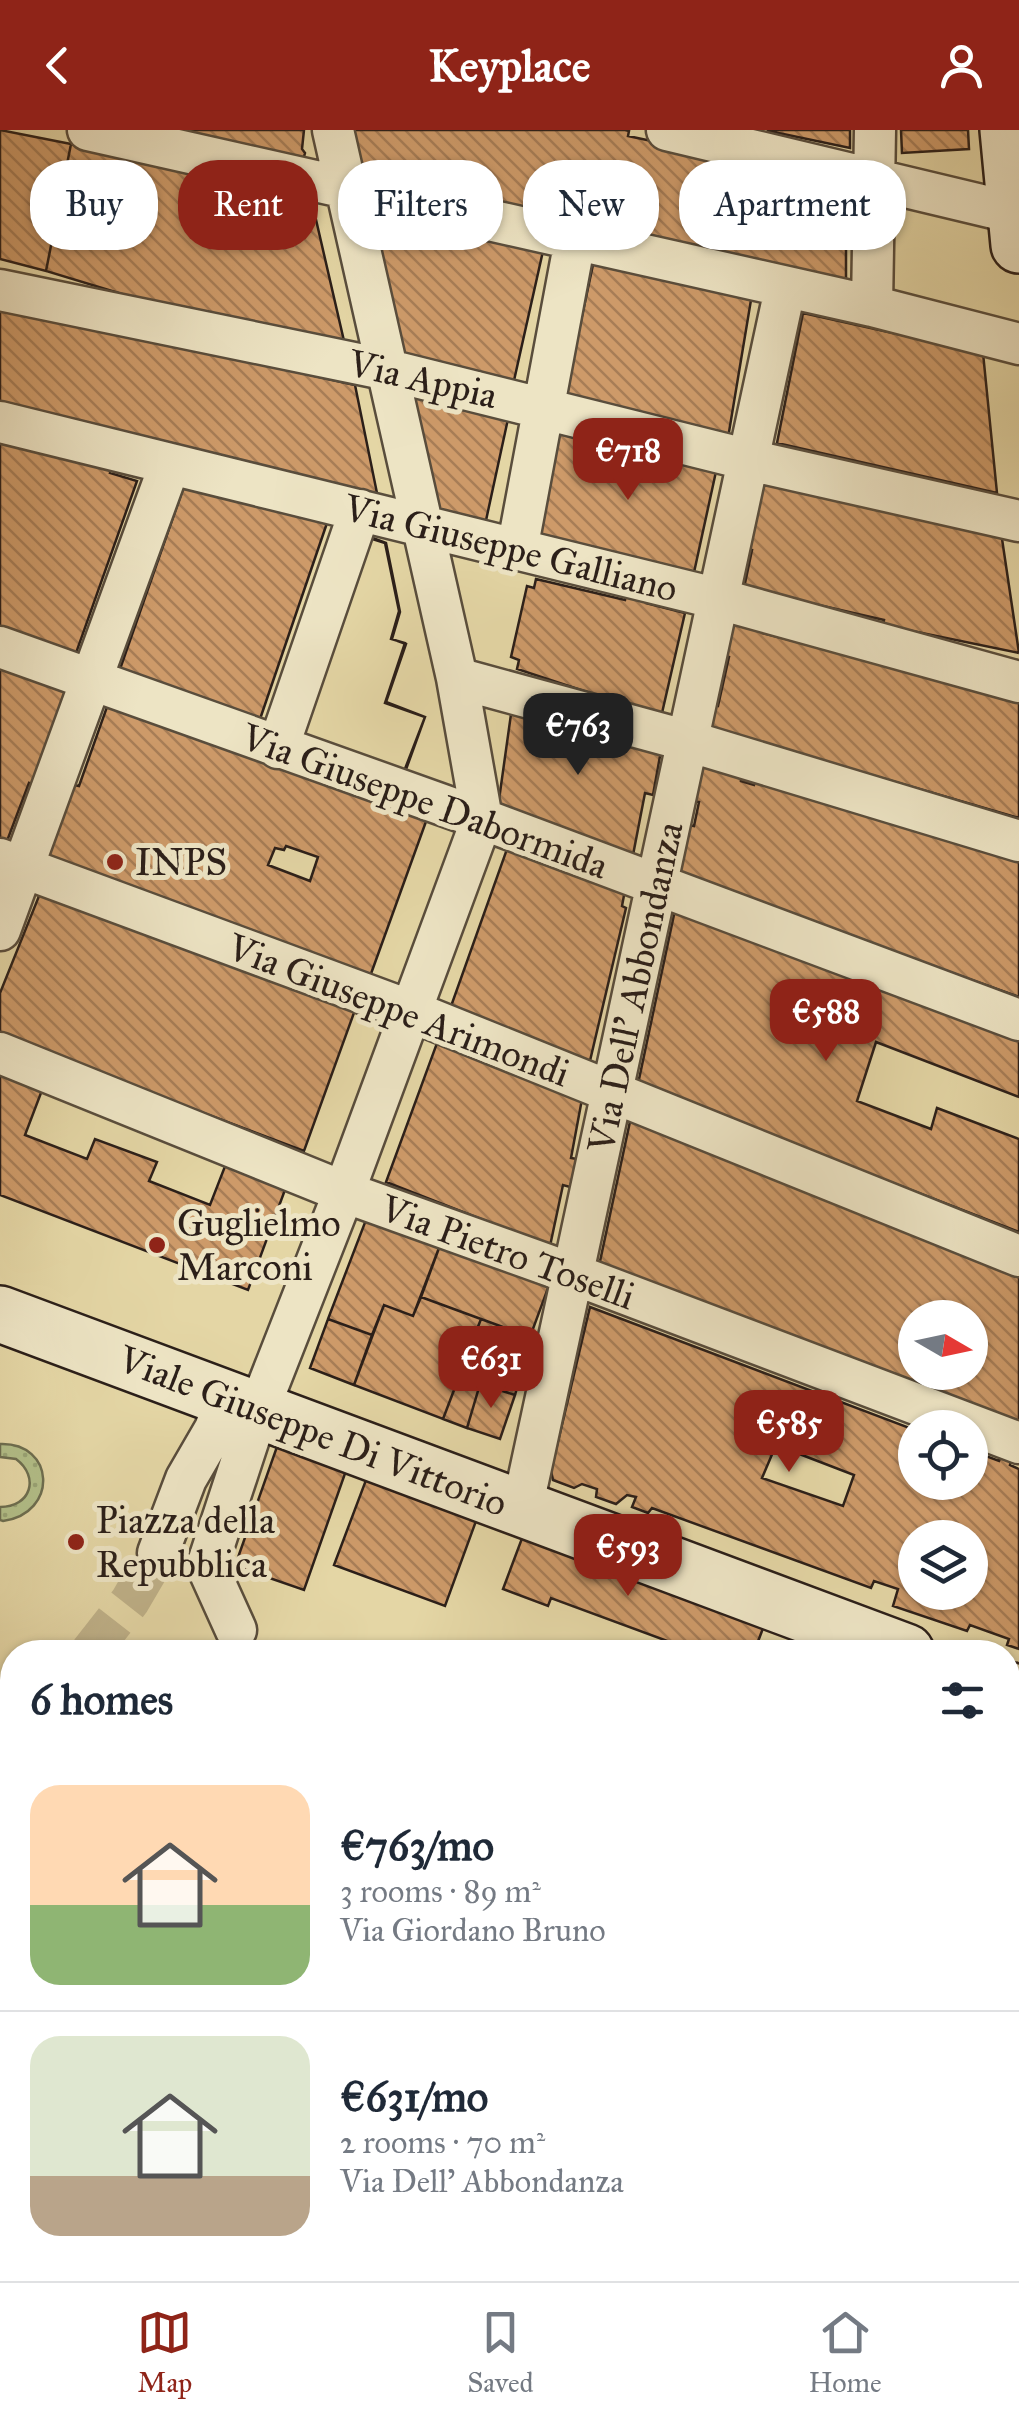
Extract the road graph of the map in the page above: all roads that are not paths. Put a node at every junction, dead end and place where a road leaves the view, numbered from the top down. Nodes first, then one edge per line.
1 (88, 130) edge
2 (334, 130) edge
3 (667, 130) edge
4 (875, 130) edge
5 (1008, 130) edge
6 (341, 160) edge
7 (796, 160) edge
8 (874, 160) edge
9 (338, 187) edge
10 (906, 188) edge
11 (1018, 224) edge
12 (361, 250) edge
13 (573, 250) edge
14 (617, 250) edge
15 (873, 250) edge
16 (0, 290) edge
17 (785, 290) junction
18 (872, 306) junction
19 (1019, 344) edge
20 (388, 370) junction
21 (544, 407) junction
22 (0, 422) edge
23 (749, 460) junction
24 (170, 464) junction
25 (360, 510) junction
26 (1019, 521) edge
27 (425, 529) junction
28 (517, 550) junction
29 (719, 599) junction
30 (0, 646) edge
31 (457, 678) junction
32 (93, 681) junction
33 (1019, 682) edge
34 (688, 740) junction
35 (278, 748) junction
36 (482, 819) junction
37 (1019, 841) edge
38 (12, 863) edge
39 (657, 885) junction
40 (0, 930) edge
41 (411, 1011) junction
42 (1019, 1020) edge
43 (0, 1053) edge
44 (612, 1093) junction
45 (344, 1192) junction
46 (1019, 1256) edge
47 (573, 1274) junction
48 (0, 1314) edge
49 (230, 1400) junction
50 (1019, 1443) edge
51 (522, 1509) junction
52 (158, 1553) tunnel mouth
53 (236, 1630) dead end
54 (874, 1640) edge

1 - 9 street
2 - 6 street
3 - 7 street
4 - 8 street
5 - 11 street
10 - 11 street
12 - 20 street
13 - 21 street
14 - 17 street
15 - 18 street
16 - 20 street, Via Appia
17 - 18 street
17 - 23 street, Via Dell' Abbondanza
18 - 19 street
20 - 21 street, Via Appia
20 - 27 street
21 - 23 street, Via Appia
21 - 28 street
22 - 24 street, Via Giuseppe Galliano
23 - 26 street, Via Appia
23 - 29 street, Via Dell' Abbondanza
24 - 25 street, Via Giuseppe Galliano
24 - 32 street
25 - 27 street, Via Giuseppe Galliano
25 - 35 street
27 - 28 street, Via Giuseppe Galliano
27 - 31 street
28 - 29 street, Via Giuseppe Galliano
29 - 33 street, Via Giuseppe Galliano
29 - 34 street, Via Dell' Abbondanza
30 - 32 street, Via Giuseppe Dabormida
31 - 34 street
31 - 36 street
32 - 35 street, Via Giuseppe Dabormida
32 - 38 street
34 - 37 street
34 - 39 street, Via Dell' Abbondanza
35 - 36 street, Via Giuseppe Dabormida
36 - 39 street, Via Giuseppe Dabormida
36 - 41 street
38 - 40 street
38 - 41 street, Via Giuseppe Arimondi
39 - 42 street, Via Giuseppe Dabormida
39 - 44 street, Via Dell' Abbondanza
41 - 44 street, Via Giuseppe Arimondi
41 - 45 street
43 - 45 street, Via Pietro Toselli
44 - 46 street, Via Giuseppe Arimondi
44 - 47 street, Via Dell' Abbondanza
45 - 47 street, Via Pietro Toselli
45 - 49 street
47 - 50 street, Via Pietro Toselli
47 - 51 street, Via Dell' Abbondanza
48 - 49 street, Viale Giuseppe Di Vittorio
49 - 51 street, Viale Giuseppe Di Vittorio
49 - 52 street
49 - 53 street
51 - 54 street, Viale Giuseppe Di Vittorio

